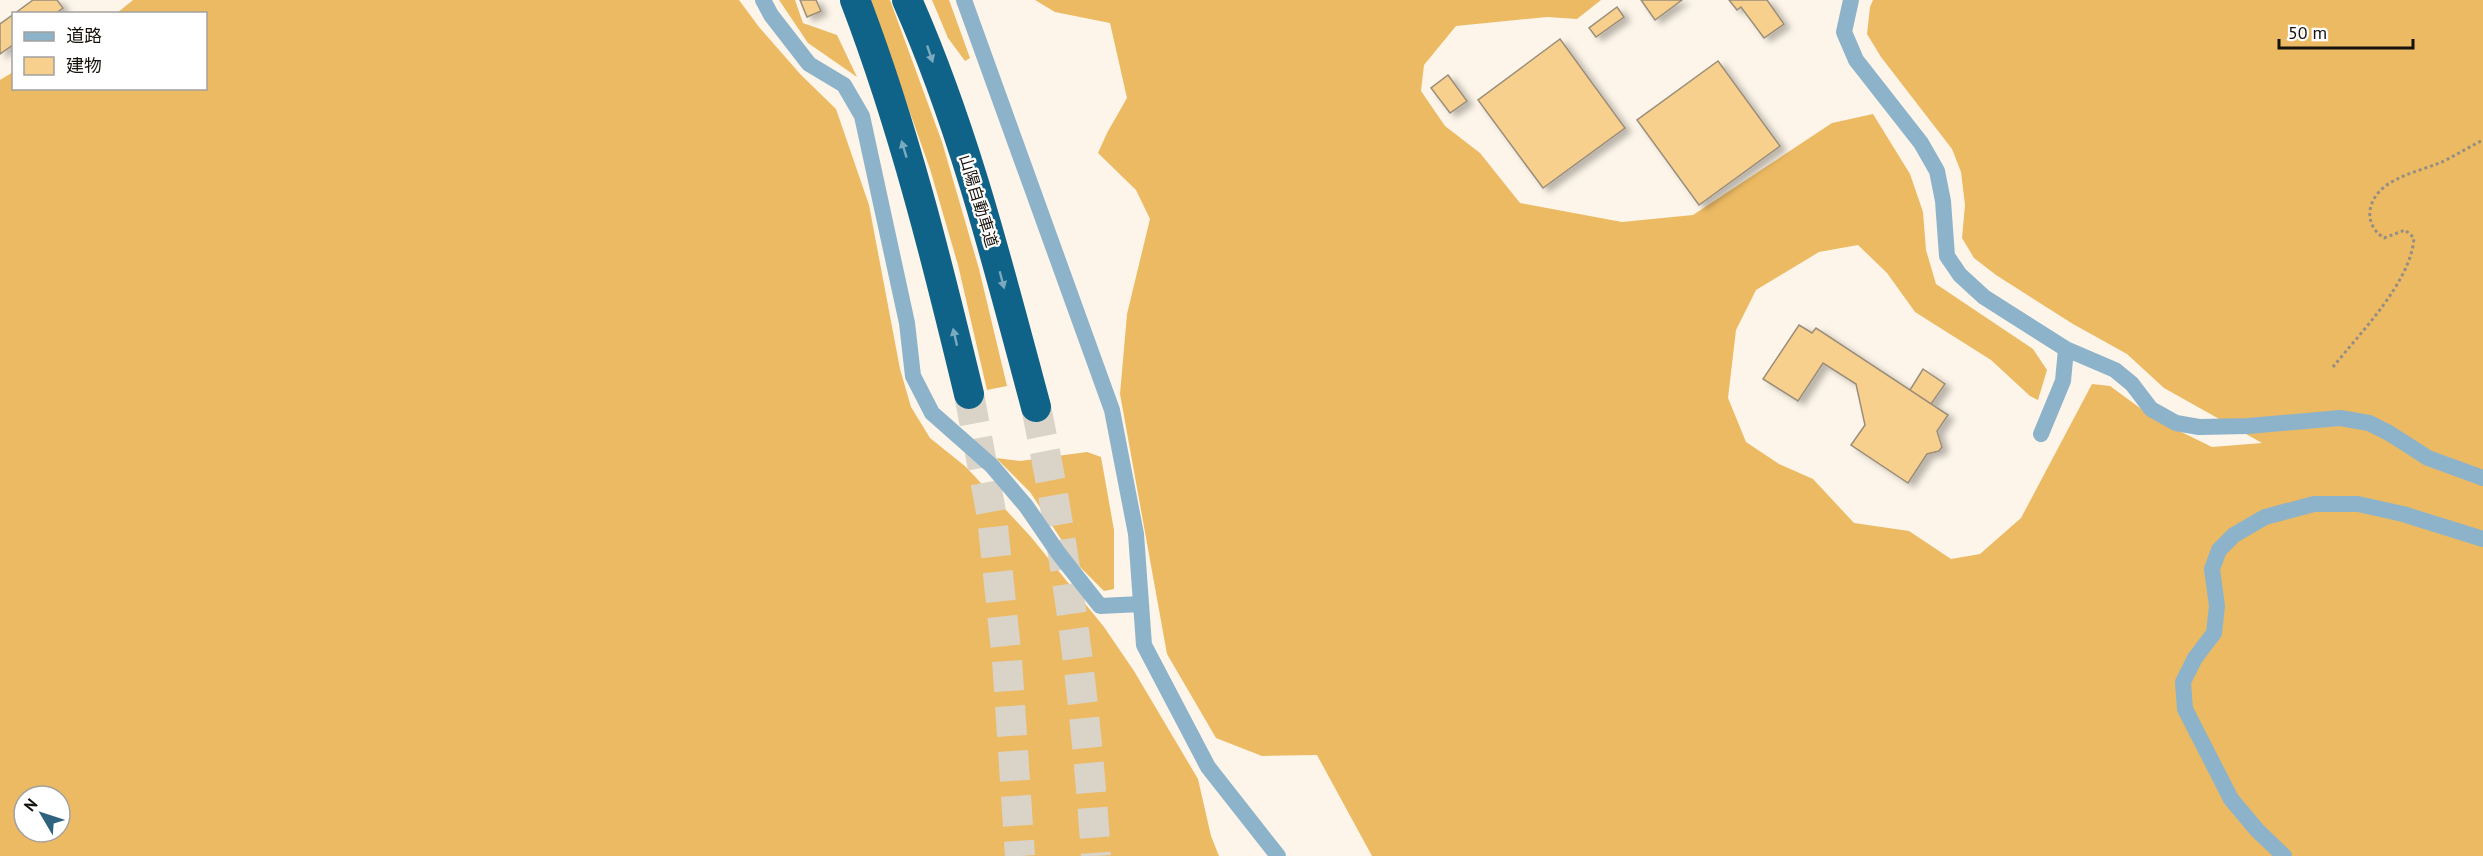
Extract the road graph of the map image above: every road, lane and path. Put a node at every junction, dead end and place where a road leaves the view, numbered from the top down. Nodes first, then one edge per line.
1 (763, 0) edge
2 (855, 0) edge
3 (908, 0) edge
4 (964, 0) edge
5 (1851, 0) edge
6 (2483, 140) edge
7 (2066, 350) junction
8 (2333, 367) dead end
9 (969, 394) tunnel mouth
10 (1036, 406) tunnel mouth
11 (2041, 434) dead end
12 (2483, 478) edge
13 (2483, 539) edge
14 (1141, 604) junction
15 (1278, 856) edge
16 (2284, 856) edge

1 - 14 street
9 -> 2 highway
3 -> 10 highway, 山陽自動車道
4 - 14 street
5 - 7 street
6 - 8 path
7 - 11 street
7 - 12 street
13 - 16 street
14 - 15 street

